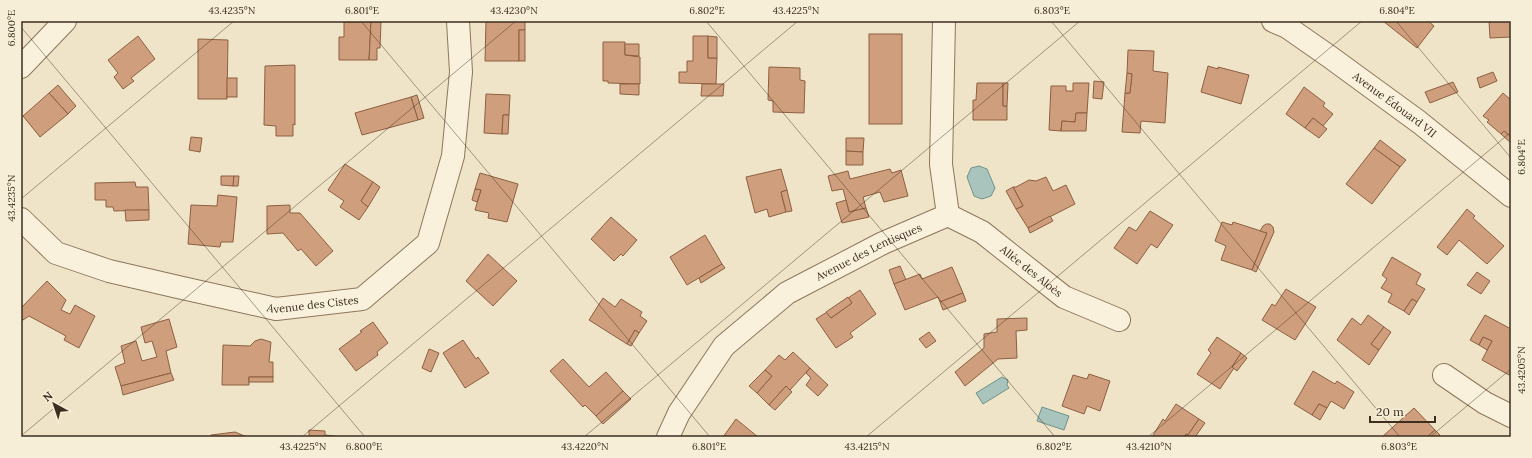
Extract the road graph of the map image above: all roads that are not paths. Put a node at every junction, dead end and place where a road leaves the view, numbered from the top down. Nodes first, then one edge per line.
1 (64, 21) edge
2 (458, 21) edge
3 (944, 21) edge
4 (1284, 23) edge
5 (21, 67) edge
6 (1511, 196) edge
7 (948, 215) junction
8 (21, 219) edge
9 (1119, 320) dead end
10 (1444, 375) dead end
11 (1511, 416) edge
12 (668, 437) edge

1 - 5 street
2 - 8 street, Avenue des Cistes
3 - 7 street
4 - 6 street, Avenue Édouard VII
7 - 9 street, Allée des Aloès
7 - 12 street, Avenue des Lentisques
10 - 11 street

